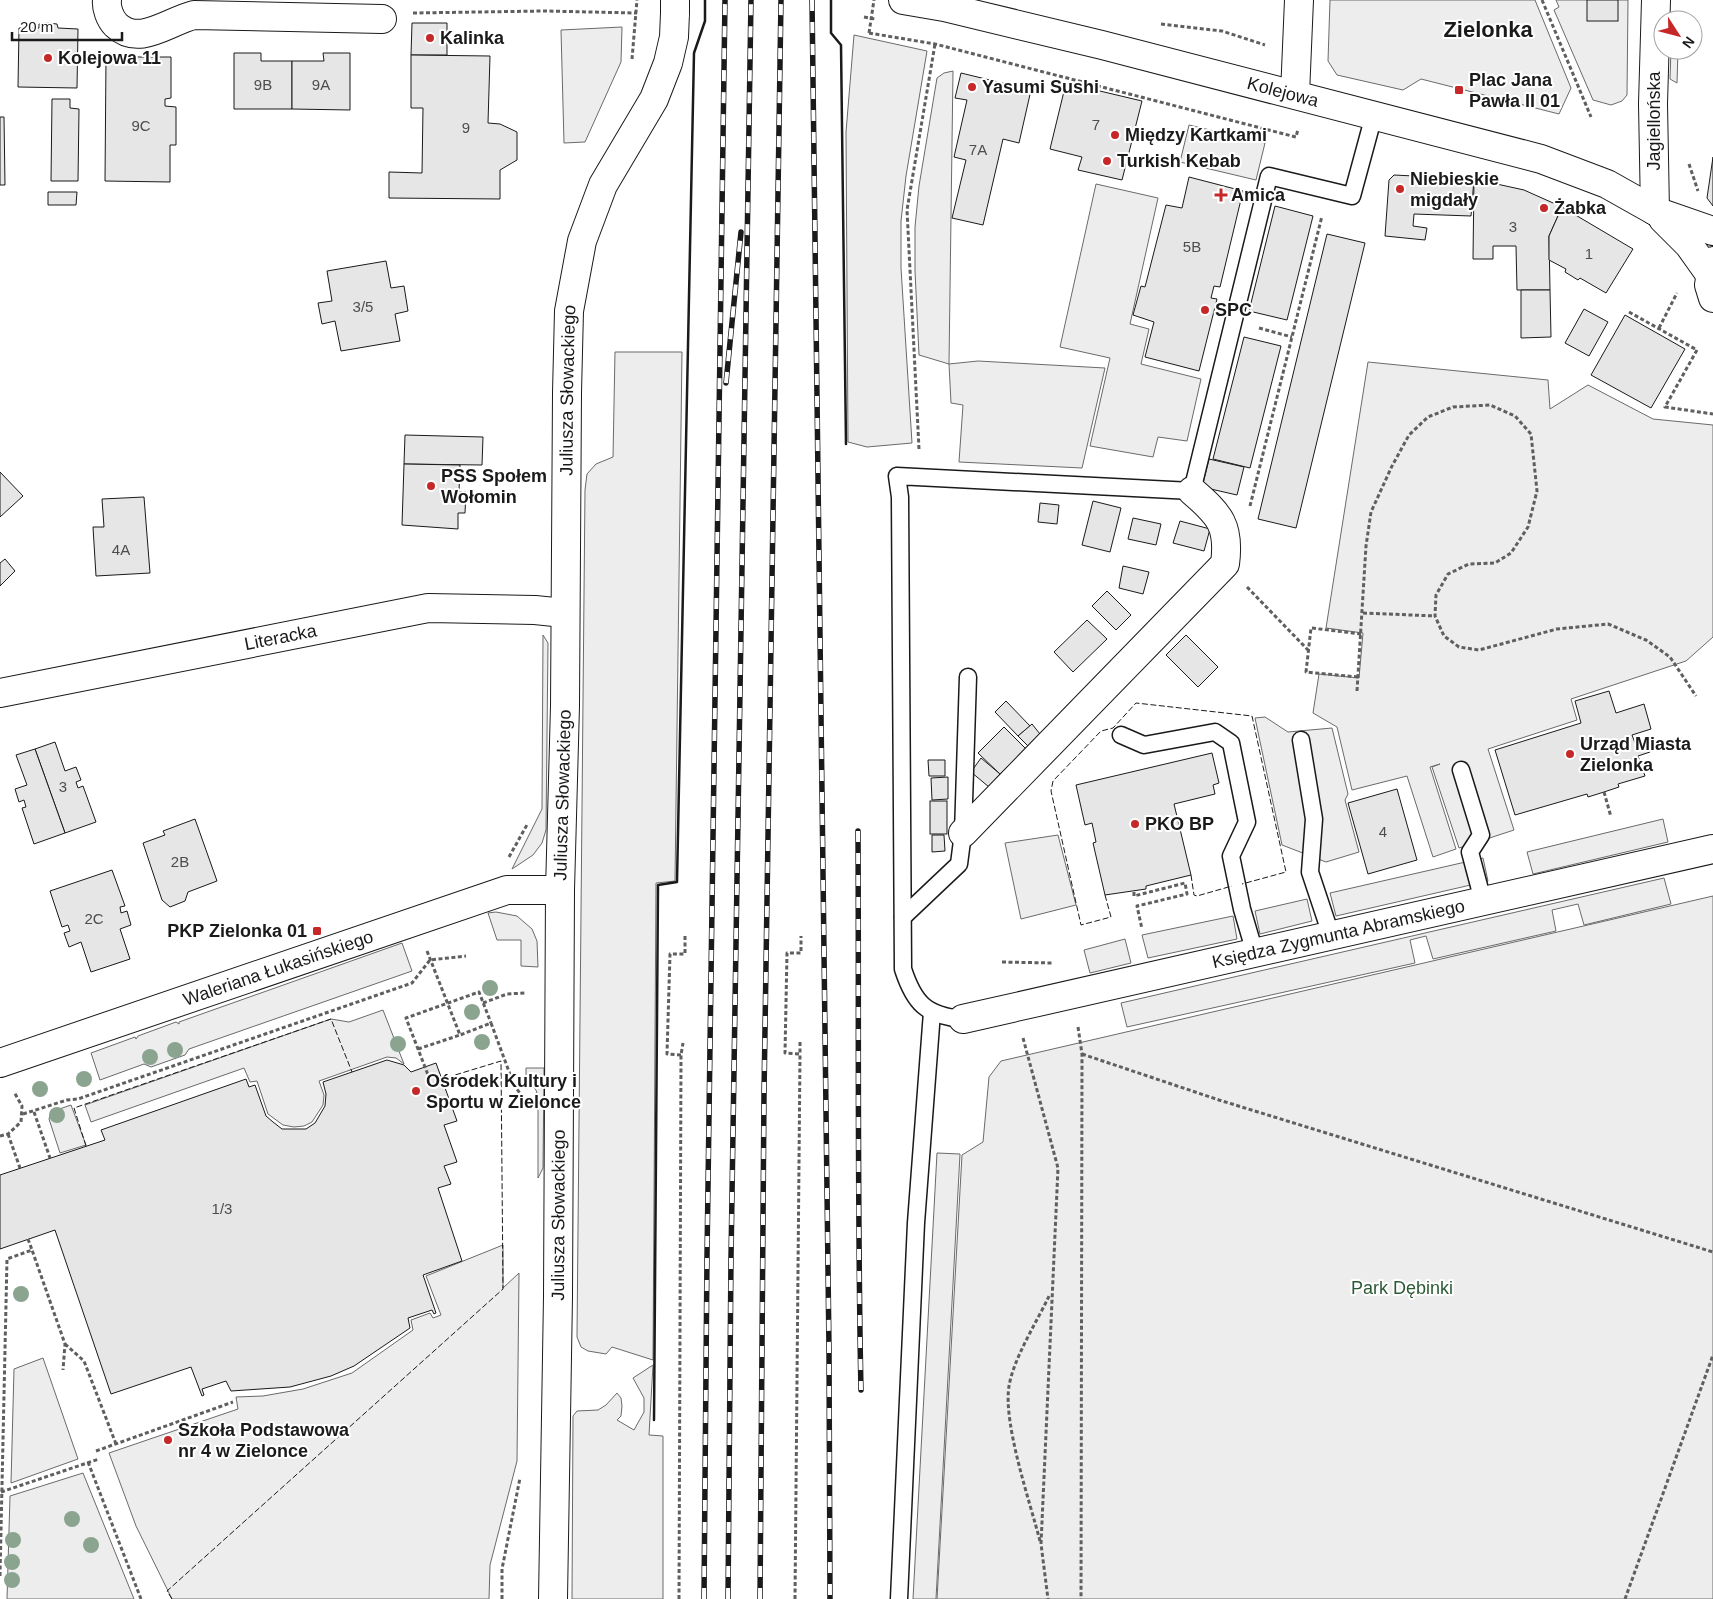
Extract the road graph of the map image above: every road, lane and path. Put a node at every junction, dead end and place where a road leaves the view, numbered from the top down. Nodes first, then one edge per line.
1 (106, 0) edge
2 (637, 0) edge
3 (874, 0) edge
4 (903, 0) edge
5 (1299, 0) edge
6 (1542, 0) edge
7 (1656, 0) edge
8 (675, 6) edge
9 (382, 19) joint
10 (936, 44) junction
11 (1295, 94) junction
12 (1374, 114) junction
13 (1591, 117) dead end
14 (1299, 124) dead end
15 (1686, 156) dead end
16 (1328, 191) junction
17 (1699, 192) dead end
18 (1655, 211) junction
19 (1713, 232) edge
20 (1712, 277) edge
21 (1681, 285) dead end
22 (1629, 312) dead end
23 (1659, 328) junction
24 (1713, 414) edge
25 (919, 452) dead end
26 (1192, 492) junction
27 (1249, 508) dead end
28 (1225, 564) junction
29 (564, 613) junction
30 (1363, 613) junction
31 (1435, 616) junction
32 (1362, 634) junction
33 (1308, 650) junction
34 (1358, 677) junction
35 (968, 678) dead end
36 (1357, 691) dead end
37 (0, 693) edge
38 (1696, 696) dead end
39 (1121, 735) dead end
40 (1301, 740) dead end
41 (1461, 770) dead end
42 (1604, 792) dead end
43 (1611, 817) dead end
44 (530, 818) dead end
45 (963, 833) junction
46 (1713, 849) edge
47 (507, 861) dead end
48 (560, 890) junction
49 (1483, 901) junction
50 (1136, 906) junction
51 (903, 917) junction
52 (1142, 929) dead end
53 (685, 935) dead end
54 (1331, 935) junction
55 (801, 936) dead end
56 (424, 943) dead end
57 (1255, 953) junction
58 (466, 956) dead end
59 (430, 960) junction
60 (1002, 962) dead end
61 (1060, 963) dead end
62 (525, 986) dead end
63 (446, 1003) junction
64 (483, 1003) junction
65 (1018, 1007) junction
66 (932, 1012) junction
67 (963, 1019) joint
68 (491, 1022) junction
69 (460, 1035) junction
70 (800, 1042) dead end
71 (683, 1043) dead end
72 (418, 1049) junction
73 (800, 1054) junction
74 (681, 1055) junction
75 (0, 1063) edge
76 (430, 1080) dead end
77 (514, 1085) dead end
78 (8, 1089) dead end
79 (34, 1112) junction
80 (23, 1114) junction
81 (8, 1134) junction
82 (0, 1136) edge
83 (50, 1158) dead end
84 (20, 1168) dead end
85 (28, 1239) dead end
86 (32, 1250) junction
87 (1713, 1252) edge
88 (1051, 1292) junction
89 (65, 1344) junction
90 (1713, 1355) edge
91 (63, 1370) dead end
92 (233, 1402) dead end
93 (116, 1444) junction
94 (96, 1451) dead end
95 (99, 1459) dead end
96 (88, 1462) junction
97 (1, 1492) edge
98 (1041, 1544) junction
99 (505, 1556) dead end
100 (0, 1576) edge
101 (141, 1599) edge
102 (502, 1599) edge
103 (553, 1599) edge
104 (679, 1599) edge
105 (795, 1599) edge
106 (899, 1599) edge
107 (1048, 1599) edge
108 (1081, 1599) edge
109 (1625, 1599) edge

1 - 9 street
2 - 9 path
3 - 10 path, bridge
4 - 11 street, Kolejowa
5 - 11 street
6 - 13 path
7 - 18 street, Jagiellońska
8 - 29 street, Juliusza Słowackiego
10 - 14 path
10 - 25 path
11 - 12 street, Kolejowa
12 - 16 lane
12 - 18 street, Kolejowa
15 - 17 path
16 - 26 lane
16 - 27 path
18 - 19 street, Kolejowa
18 - 20 street, Kolejowa
21 - 23 path
22 - 23 path
23 - 24 path
26 - 28 street
26 - 51 lane
28 - 33 path
28 - 45 street
29 - 37 street, Literacka
29 - 48 street, Juliusza Słowackiego
30 - 31 path
30 - 31 path
30 - 32 path
31 - 38 path
32 - 33 path
32 - 34 path
33 - 34 path
34 - 36 path
35 - 45 lane
39 - 57 lane
40 - 54 lane
41 - 49 lane
42 - 43 path
44 - 47 path
45 - 51 lane
46 - 49 street, Księdza Zygmunta Abramskiego
48 - 75 street, Waleriana Łukasińskiego
48 - 103 street, Juliusza Słowackiego
49 - 54 street, Księdza Zygmunta Abramskiego
50 - 50 path
50 - 52 path
51 - 66 lane
53 - 74 path
54 - 57 street, Księdza Zygmunta Abramskiego
55 - 73 path
56 - 59 path
57 - 65 street, Księdza Zygmunta Abramskiego
58 - 59 path
59 - 63 path
59 - 79 path
60 - 61 path
62 - 64 path
63 - 64 path
63 - 69 path
63 - 72 path
64 - 68 path
65 - 67 street, Księdza Zygmunta Abramskiego
65 - 88 path
66 - 67 lane
66 - 106 lane
68 - 69 path
68 - 77 path
69 - 72 path
70 - 73 path
71 - 74 path
72 - 76 path
73 - 105 path
74 - 104 path
78 - 80 path
79 - 80 path
79 - 83 path
80 - 81 path
81 - 82 path
81 - 84 path
85 - 86 path
86 - 89 path
86 - 97 path
87 - 108 path
88 - 98 path
88 - 98 path
89 - 91 path
89 - 93 path
90 - 109 path
92 - 93 path
93 - 94 path
95 - 96 path
96 - 97 path
96 - 101 path
97 - 100 path
98 - 107 path
99 - 102 path

